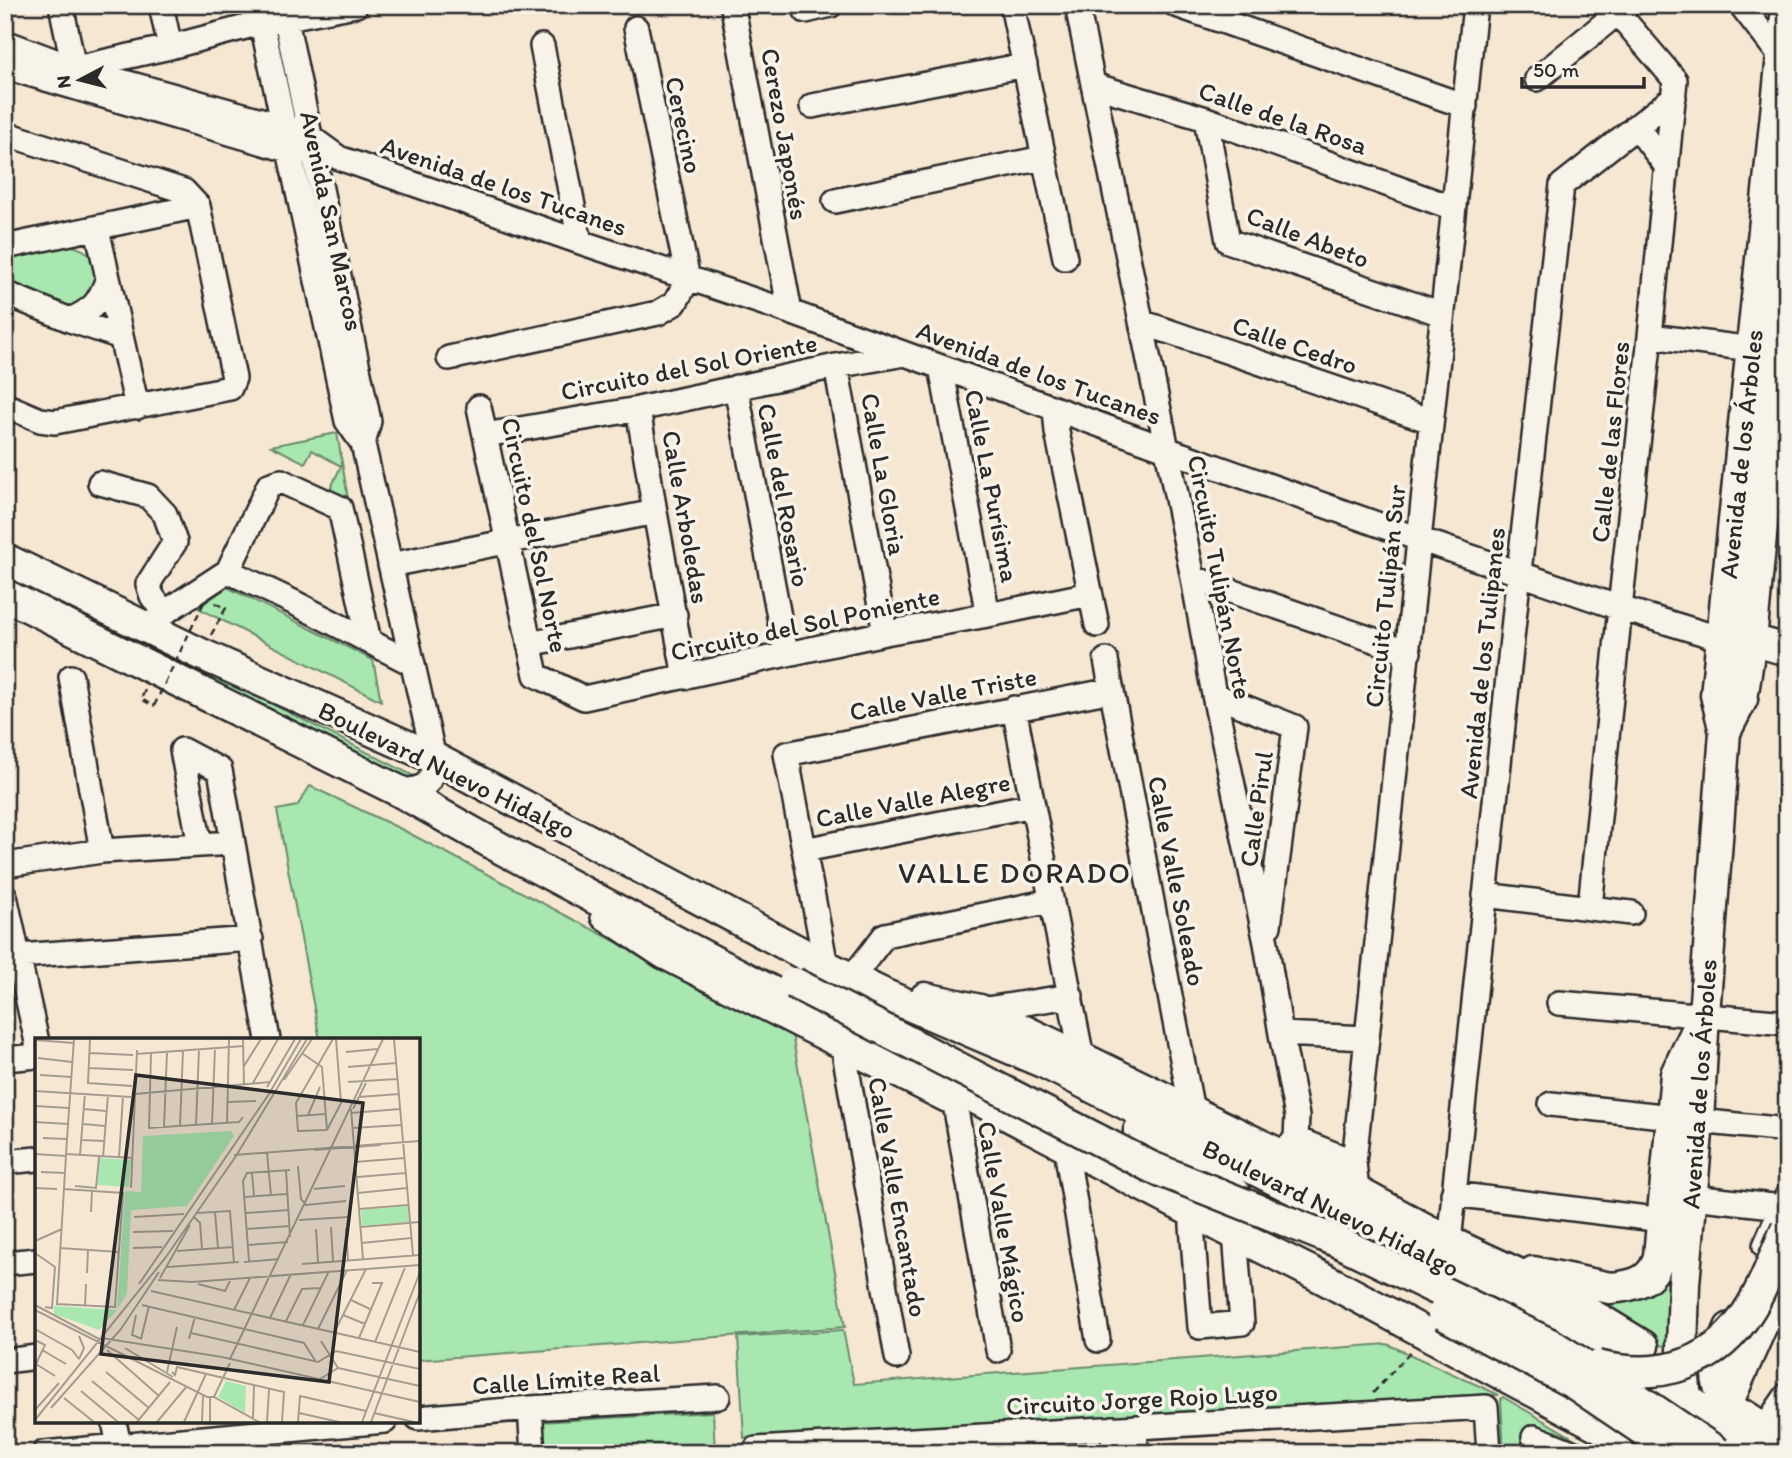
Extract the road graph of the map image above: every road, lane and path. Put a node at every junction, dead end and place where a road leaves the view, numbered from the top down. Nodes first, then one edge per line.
1 (61, 5) edge
2 (161, 5) edge
3 (356, 5) edge
4 (831, 5) edge
5 (1012, 5) edge
6 (1077, 5) edge
7 (1176, 5) edge
8 (1475, 5) edge
9 (1787, 7) edge
10 (733, 8) dead end
11 (1619, 8) edge
12 (1751, 9) edge
13 (806, 10) dead end
14 (284, 12) edge
15 (260, 14) edge
16 (636, 28) dead end
17 (5, 42) edge
18 (542, 46) dead end
19 (170, 47) junction
20 (1781, 57) junction
21 (1025, 65) junction
22 (5, 67) edge
23 (74, 68) junction
24 (28, 75) junction
25 (1537, 79) dead end
26 (1093, 85) junction
27 (1674, 97) junction
28 (812, 106) dead end
29 (1465, 106) junction
30 (1206, 119) junction
31 (283, 126) junction
32 (1636, 126) junction
33 (5, 139) edge
34 (312, 147) junction
35 (288, 150) junction
36 (1043, 158) junction
37 (1667, 167) junction
38 (835, 201) dead end
39 (198, 206) junction
40 (1452, 208) junction
41 (97, 229) junction
42 (580, 242) junction
43 (5, 247) edge
44 (1065, 258) dead end
45 (1787, 266) edge
46 (108, 278) junction
47 (688, 279) junction
48 (5, 293) edge
49 (790, 312) junction
50 (1441, 314) junction
51 (70, 320) junction
52 (1141, 322) junction
53 (1650, 336) junction
54 (121, 337) junction
55 (1752, 349) junction
56 (905, 354) junction
57 (449, 358) dead end
58 (836, 366) junction
59 (941, 367) junction
60 (736, 387) junction
61 (5, 405) edge
62 (137, 407) junction
63 (479, 407) dead end
64 (638, 409) junction
65 (1055, 409) junction
66 (1431, 421) junction
67 (485, 435) junction
68 (363, 444) junction
69 (1166, 449) junction
70 (100, 483) dead end
71 (655, 512) junction
72 (1419, 539) junction
73 (508, 542) junction
74 (5, 559) edge
75 (390, 565) junction
76 (228, 571) junction
77 (1519, 572) junction
78 (1193, 578) junction
79 (1090, 594) junction
80 (206, 598) dead end
81 (10, 599) edge
82 (226, 608) dead end
83 (1620, 608) junction
84 (675, 615) junction
85 (988, 615) junction
86 (156, 620) junction
87 (1097, 625) dead end
88 (885, 633) junction
89 (1736, 640) junction
90 (369, 641) junction
91 (529, 644) junction
92 (1787, 650) edge
93 (1409, 652) junction
94 (201, 654) junction
95 (786, 654) junction
96 (1106, 660) dead end
97 (413, 664) junction
98 (536, 675) joint
99 (71, 677) dead end
100 (685, 677) junction
101 (1112, 690) junction
102 (1214, 695) junction
103 (141, 699) dead end
104 (1014, 708) junction
105 (434, 758) junction
106 (399, 791) junction
107 (1033, 805) junction
108 (233, 843) junction
109 (200, 845) junction
110 (502, 849) junction
111 (804, 850) junction
112 (102, 851) junction
113 (5, 866) edge
114 (1485, 895) junction
115 (5, 896) edge
116 (1051, 901) junction
117 (1590, 907) junction
118 (1631, 912) dead end
119 (251, 939) junction
120 (1266, 943) junction
121 (12, 957) edge
122 (839, 972) junction
123 (883, 994) junction
124 (1070, 996) junction
125 (1559, 1003) dead end
126 (980, 1010) junction
127 (1704, 1015) junction
128 (1787, 1023) edge
129 (1281, 1034) junction
130 (36, 1038) edge
131 (264, 1038) edge
132 (1367, 1038) junction
133 (843, 1046) junction
134 (35, 1056) edge
135 (1083, 1058) junction
136 (5, 1059) edge
137 (956, 1104) junction
138 (1551, 1104) dead end
139 (1192, 1111) junction
140 (1685, 1119) junction
141 (1787, 1130) edge
142 (1288, 1147) junction
143 (35, 1159) edge
144 (1068, 1161) junction
145 (5, 1162) edge
146 (1354, 1162) junction
147 (1357, 1192) junction
148 (1453, 1194) junction
149 (1692, 1197) junction
150 (1785, 1210) edge
151 (1192, 1211) junction
152 (1663, 1220) junction
153 (1236, 1234) junction
154 (1449, 1242) junction
155 (35, 1260) edge
156 (5, 1263) edge
157 (1787, 1268) edge
158 (1516, 1273) junction
159 (1684, 1284) junction
160 (1735, 1316) junction
161 (1098, 1340) dead end
162 (998, 1350) dead end
163 (1410, 1351) dead end
164 (1749, 1354) junction
165 (35, 1357) edge
166 (897, 1357) dead end
167 (5, 1361) edge
168 (1579, 1362) junction
169 (1684, 1384) junction
170 (1787, 1395) edge
171 (718, 1397) dead end
172 (530, 1408) junction
173 (1374, 1413) junction
174 (420, 1418) edge
175 (114, 1423) edge
176 (364, 1423) edge
177 (1124, 1428) junction
178 (1606, 1430) junction
179 (1722, 1433) edge
180 (1534, 1437) dead end
181 (1771, 1442) edge
182 (726, 1443) dead end
183 (119, 1446) junction
184 (1686, 1447) edge
185 (1787, 1450) edge
186 (756, 1451) edge
187 (1636, 1452) edge
188 (44, 1453) edge
189 (533, 1453) edge
190 (727, 1453) edge
191 (1114, 1453) edge
192 (1136, 1453) edge
193 (1489, 1453) edge
194 (1574, 1453) edge

1 - 23 street
2 - 19 street
3 - 14 street
4 - 13 street
5 - 21 street
6 - 26 street, Circuito Tulipán Norte
7 - 29 street
8 - 29 street, Circuito Tulipán Sur
9 - 20 main road, Avenida de los Árboles
10 - 49 street, Cerezo Japonés
11 - 25 street
11 - 27 street, Calle de las Flores
12 - 20 street
14 - 15 street
14 - 34 street, Avenida San Marcos
15 - 19 street
15 - 31 street, Avenida San Marcos
16 - 47 street, Cerecino
17 - 23 street, Avenida de los Tucanes
18 - 42 street
19 - 23 street
20 - 55 main road, Avenida de los Árboles
21 - 28 street
21 - 36 street
22 - 24 street, Avenida de los Tucanes
23 - 24 street
23 - 31 street, Avenida de los Tucanes
24 - 35 street, Avenida de los Tucanes
26 - 30 street, Calle de la Rosa
26 - 52 street, Circuito Tulipán Norte
27 - 32 street, Avenida de los Tulipanes
27 - 37 street, Calle de las Flores
29 - 40 street, Circuito Tulipán Sur
30 - 40 street, Calle de la Rosa
30 - 50 street, Calle Abeto
31 - 34 street, Avenida de los Tucanes
31 - 35 street, Avenida San Marcos
32 - 37 street
32 - 77 street, Avenida de los Tulipanes
33 - 39 street
34 - 35 street, Avenida de los Tucanes
34 - 42 street, Avenida de los Tucanes
34 - 68 street, Avenida San Marcos
35 - 68 street, Avenida San Marcos
36 - 38 street
36 - 44 street
37 - 53 street, Calle de las Flores
39 - 41 street
39 - 62 street
40 - 50 street, Circuito Tulipán Sur
41 - 43 street
41 - 46 street
42 - 47 street, Avenida de los Tucanes
45 - 89 main road, Avenida de los Árboles
46 - 51 street
46 - 54 street
47 - 49 street, Avenida de los Tucanes
47 - 57 street
48 - 51 street
49 - 56 street, Avenida de los Tucanes
50 - 66 street, Circuito Tulipán Sur
51 - 54 street
52 - 66 street, Calle Cedro
52 - 69 street, Circuito Tulipán Norte
53 - 55 street
53 - 83 street, Calle de las Flores
54 - 62 street
55 - 89 main road, Avenida de los Árboles
56 - 58 street, Circuito del Sol Oriente
56 - 59 street, Avenida de los Tucanes
58 - 60 street, Circuito del Sol Oriente
58 - 88 street, Calle La Gloria
59 - 65 street, Avenida de los Tucanes
59 - 85 street, Calle La Purísima
60 - 64 street, Circuito del Sol Oriente
60 - 95 street, Calle del Rosario
61 - 62 street
63 - 67 street, Circuito del Sol Norte
64 - 67 street, Circuito del Sol Oriente
64 - 71 street, Calle Arboledas
65 - 69 street, Avenida de los Tucanes
65 - 79 street
66 - 72 street, Circuito Tulipán Sur
67 - 73 street, Circuito del Sol Norte
68 - 75 street, Avenida San Marcos
69 - 72 street, Avenida de los Tucanes
69 - 78 street, Circuito Tulipán Norte
70 - 86 street
71 - 73 street
71 - 84 street, Calle Arboledas
72 - 77 street, Avenida de los Tucanes
72 - 93 street, Circuito Tulipán Sur
73 - 75 street
73 - 91 street, Circuito del Sol Norte
74 - 86 main road, Boulevard Nuevo Hidalgo
75 - 97 street, Avenida San Marcos
76 - 86 street
76 - 90 street
76 - 90 street
77 - 83 street, Avenida de los Tucanes
77 - 114 street, Avenida de los Tulipanes
78 - 93 street
78 - 102 street, Circuito Tulipán Norte
79 - 85 street, Circuito del Sol Poniente
79 - 87 street
80 - 103 path, bridge
81 - 106 main road, Boulevard Nuevo Hidalgo
82 - 94 path
83 - 89 street, Avenida de los Tucanes
83 - 117 street, Calle de las Flores
84 - 91 street
84 - 100 street, Calle Arboledas
85 - 88 street, Circuito del Sol Poniente
86 - 94 main road, Boulevard Nuevo Hidalgo
88 - 95 street, Circuito del Sol Poniente
89 - 92 main road
89 - 127 main road, Avenida de los Árboles
90 - 97 street
91 - 98 street, Circuito del Sol Norte
93 - 132 street, Circuito Tulipán Sur
94 - 105 main road, Boulevard Nuevo Hidalgo
95 - 100 street, Circuito del Sol Poniente
96 - 101 street, Calle Valle Soleado
97 - 105 street, Avenida San Marcos
98 - 100 street, Circuito del Sol Poniente
99 - 112 street
101 - 104 street, Calle Valle Triste
101 - 139 street, Calle Valle Soleado
102 - 120 street, Circuito Tulipán Norte
102 - 120 street, Calle Pirul
104 - 107 street
104 - 111 street, Calle Valle Triste
105 - 106 street
105 - 122 main road, Boulevard Nuevo Hidalgo
106 - 110 main road, Boulevard Nuevo Hidalgo
107 - 111 street, Calle Valle Alegre
107 - 116 street
108 - 109 street
108 - 109 street
108 - 119 street
109 - 112 street
110 - 133 street, Boulevard Nuevo Hidalgo
110 - 151 main road, Boulevard Nuevo Hidalgo
110 - 168 main road, Boulevard Nuevo Hidalgo, bridge
111 - 122 street
112 - 113 street
114 - 117 street
114 - 148 street, Avenida de los Tulipanes
115 - 121 street
116 - 122 street
116 - 124 street
117 - 118 street
119 - 121 street
119 - 131 street
120 - 129 street, Circuito Tulipán Norte
121 - 130 street
122 - 123 main road, Boulevard Nuevo Hidalgo
123 - 126 main road
123 - 169 main road, Boulevard Nuevo Hidalgo
123 - 184 main road, Boulevard Nuevo Hidalgo, bridge
124 - 126 street
124 - 135 street
125 - 127 street
126 - 135 main road
127 - 128 street
127 - 140 main road, Avenida de los Árboles
129 - 132 street
129 - 142 street, Circuito Tulipán Norte
132 - 146 street, Circuito Tulipán Sur
133 - 137 street, Boulevard Nuevo Hidalgo
133 - 166 street, Calle Valle Encantado
134 - 136 street
135 - 139 main road
137 - 144 street, Boulevard Nuevo Hidalgo
137 - 162 street, Calle Valle Mágico
138 - 140 street
139 - 142 main road
140 - 141 street
140 - 149 main road, Avenida de los Árboles
140 - 152 main road
142 - 146 street, Boulevard Nuevo Hidalgo
142 - 147 main road
143 - 145 street
144 - 151 street, Boulevard Nuevo Hidalgo
144 - 161 street
146 - 147 street, Circuito Tulipán Sur
147 - 154 main road
148 - 152 street
148 - 154 street, Avenida de los Tulipanes
149 - 150 street
149 - 159 main road, Avenida de los Árboles
150 - 160 street
150 - 168 main road, bridge
151 - 153 main road, Boulevard Nuevo Hidalgo
151 - 153 street
152 - 158 main road
153 - 178 main road, Boulevard Nuevo Hidalgo
154 - 158 main road
155 - 156 street
157 - 164 main road
158 - 169 main road
159 - 160 main road
159 - 169 main road, Avenida de los Árboles
160 - 179 main road
163 - 173 path
164 - 179 main road
164 - 181 main road
165 - 167 street
168 - 179 main road, Boulevard Nuevo Hidalgo, bridge
169 - 179 main road
169 - 184 main road, Avenida de los Árboles
170 - 181 street
171 - 172 street, Calle Límite Real
172 - 174 street, Calle Límite Real
172 - 189 street
173 - 177 street, Circuito Jorge Rojo Lugo
173 - 193 street, Circuito Jorge Rojo Lugo
175 - 183 street
176 - 183 street
177 - 186 street, Circuito Jorge Rojo Lugo
177 - 191 street
177 - 192 street
178 - 184 main road
178 - 187 main road, Boulevard Nuevo Hidalgo
179 - 181 main road
179 - 184 main road
179 - 185 main road
180 - 194 street
182 - 190 path
183 - 188 street

